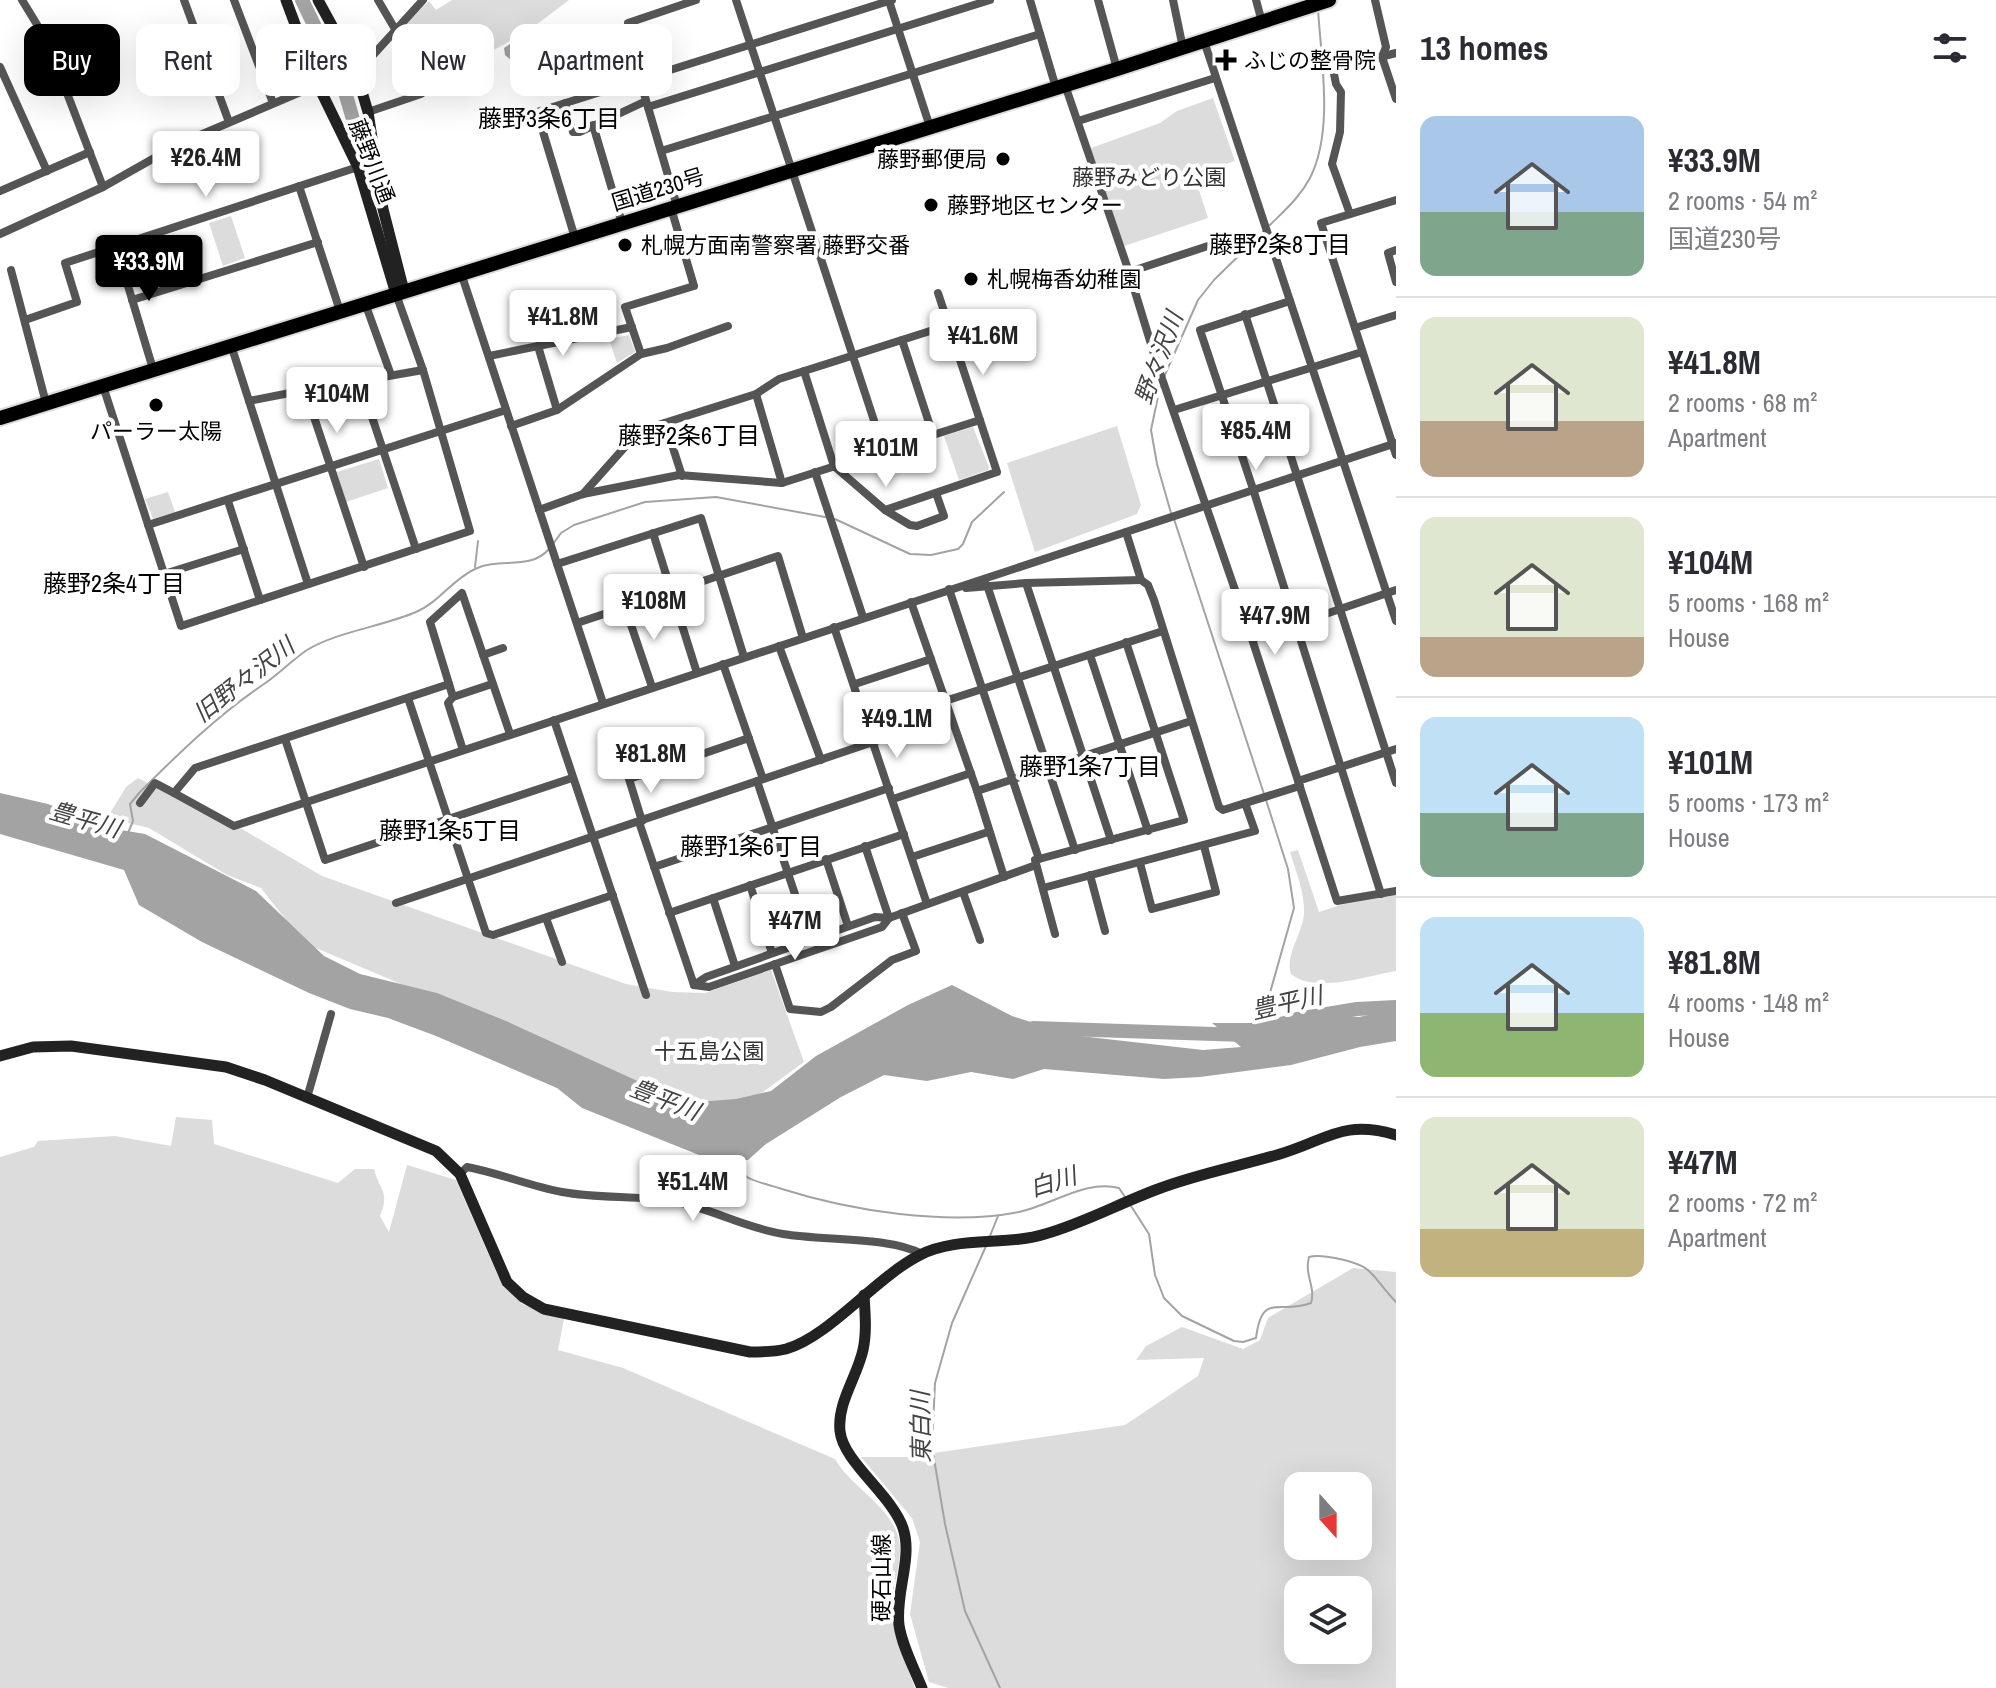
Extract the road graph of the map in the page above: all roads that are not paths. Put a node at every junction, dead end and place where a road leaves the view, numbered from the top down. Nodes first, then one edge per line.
1 (22, 0) edge
2 (184, 0) edge
3 (234, 0) edge
4 (286, 0) edge
5 (318, 0) edge
6 (378, 0) edge
7 (423, 0) edge
8 (696, 0) edge
9 (736, 0) edge
10 (891, 0) edge
11 (990, 0) edge
12 (1030, 0) edge
13 (1098, 0) edge
14 (1173, 0) edge
15 (1256, 0) edge
16 (1328, 0) edge
17 (1375, 0) edge
18 (1262, 22) junction
19 (628, 23) dead end
20 (296, 24) edge
21 (330, 24) edge
22 (392, 24) edge
23 (400, 24) edge
24 (898, 29) junction
25 (392, 32) edge
26 (1040, 34) junction
27 (1204, 41) junction
28 (749, 45) junction
29 (1183, 48) junction
30 (376, 51) edge
31 (1396, 53) edge
32 (1382, 57) junction
33 (0, 67) edge
34 (1117, 69) junction
35 (672, 70) edge
36 (758, 72) junction
37 (913, 74) junction
38 (1215, 78) junction
39 (1060, 86) junction
40 (289, 96) edge
41 (326, 96) edge
42 (362, 96) edge
43 (415, 96) edge
44 (588, 96) edge
45 (645, 96) edge
46 (1396, 99) edge
47 (273, 103) junction
48 (565, 103) junction
49 (647, 104) junction
50 (368, 112) junction
51 (773, 116) junction
52 (1078, 121) junction
53 (229, 122) junction
54 (593, 125) junction
55 (930, 127) junction
56 (661, 151) junction
57 (90, 152) junction
58 (358, 167) junction
59 (47, 171) junction
60 (790, 171) junction
61 (299, 186) junction
62 (103, 187) junction
63 (1, 188) edge
64 (1396, 200) edge
65 (674, 207) junction
66 (1350, 214) junction
67 (622, 223) junction
68 (0, 234) edge
69 (575, 238) junction
70 (318, 242) junction
71 (1217, 243) dead end
72 (116, 246) junction
73 (1396, 250) edge
74 (11, 270) dead end
75 (1129, 272) junction
76 (461, 273) junction
77 (1396, 282) edge
78 (400, 292) junction
79 (938, 293) dead end
80 (132, 300) junction
81 (1290, 301) junction
82 (365, 303) junction
83 (340, 311) junction
84 (1245, 314) junction
85 (1396, 315) edge
86 (25, 320) junction
87 (949, 325) junction
88 (728, 326) dead end
89 (632, 327) junction
90 (1355, 328) junction
91 (902, 340) junction
92 (231, 345) junction
93 (538, 346) junction
94 (1362, 352) junction
95 (641, 354) junction
96 (489, 356) junction
97 (853, 356) junction
98 (1313, 368) junction
99 (153, 369) junction
100 (423, 370) junction
101 (804, 371) junction
102 (391, 375) junction
103 (1266, 380) junction
104 (103, 386) junction
105 (756, 394) junction
106 (1221, 395) junction
107 (249, 401) junction
108 (46, 403) junction
109 (506, 410) junction
110 (557, 410) junction
111 (1174, 410) junction
112 (0, 418) edge
113 (980, 420) junction
114 (665, 423) junction
115 (511, 426) junction
116 (440, 431) junction
117 (933, 435) junction
118 (1394, 444) edge
119 (383, 450) junction
120 (884, 451) junction
121 (1396, 455) edge
122 (1343, 460) junction
123 (834, 466) junction
124 (331, 467) junction
125 (815, 472) junction
126 (1297, 475) junction
127 (682, 476) junction
128 (782, 483) junction
129 (275, 485) junction
130 (1253, 489) junction
131 (936, 493) junction
132 (583, 494) junction
133 (228, 501) junction
134 (1206, 505) junction
135 (539, 510) junction
136 (885, 510) junction
137 (148, 525) junction
138 (1126, 532) junction
139 (653, 533) junction
140 (244, 549) junction
141 (416, 549) junction
142 (557, 564) junction
143 (364, 567) junction
144 (164, 574) junction
145 (719, 575) junction
146 (1141, 580) junction
147 (1026, 583) junction
148 (308, 584) junction
149 (987, 585) junction
150 (949, 589) junction
151 (671, 591) junction
152 (1392, 592) edge
153 (260, 600) junction
154 (911, 602) junction
155 (625, 607) junction
156 (1341, 609) junction
157 (863, 617) junction
158 (1396, 621) edge
159 (577, 623) junction
160 (1295, 624) junction
161 (834, 627) junction
162 (1163, 631) junction
163 (803, 638) junction
164 (1252, 639) junction
165 (1126, 642) junction
166 (779, 646) junction
167 (503, 648) dead end
168 (483, 655) junction
169 (1090, 655) junction
170 (744, 657) junction
171 (931, 659) junction
172 (723, 664) junction
173 (1053, 666) junction
174 (697, 673) junction
175 (1018, 677) junction
176 (449, 684) junction
177 (492, 684) junction
178 (855, 684) junction
179 (652, 687) junction
180 (983, 688) junction
181 (453, 697) junction
182 (408, 698) junction
183 (945, 701) junction
184 (603, 703) junction
185 (950, 716) junction
186 (554, 720) junction
187 (1191, 721) junction
188 (1156, 733) junction
189 (510, 734) junction
190 (749, 738) junction
191 (285, 739) junction
192 (874, 742) junction
193 (1119, 745) junction
194 (1396, 749) edge
195 (463, 750) junction
196 (1386, 752) junction
197 (1084, 756) junction
198 (821, 760) junction
199 (430, 762) junction
200 (1340, 767) junction
201 (1048, 768) junction
202 (971, 773) junction
203 (572, 778) junction
204 (760, 780) junction
205 (1013, 780) junction
206 (1299, 783) junction
207 (1396, 783) edge
208 (889, 788) junction
209 (977, 791) junction
210 (174, 793) junction
211 (893, 799) junction
212 (140, 803) dead end
213 (306, 803) junction
214 (1248, 803) junction
215 (448, 819) junction
216 (641, 821) junction
217 (772, 827) junction
218 (1148, 831) junction
219 (988, 832) junction
220 (904, 834) junction
221 (592, 837) junction
222 (1111, 840) junction
223 (865, 846) junction
224 (1204, 846) junction
225 (1075, 850) junction
226 (912, 857) junction
227 (826, 859) junction
228 (1037, 862) junction
229 (1140, 863) junction
230 (654, 867) junction
231 (788, 872) junction
232 (1090, 875) junction
233 (1004, 877) junction
234 (468, 878) junction
235 (750, 885) junction
236 (1043, 888) junction
237 (1396, 891) edge
238 (963, 892) junction
239 (1381, 894) junction
240 (613, 895) junction
241 (713, 898) junction
242 (396, 903) dead end
243 (927, 904) junction
244 (669, 913) junction
245 (902, 913) junction
246 (546, 918) junction
247 (889, 918) junction
248 (848, 926) junction
249 (1105, 931) dead end
250 (1055, 934) dead end
251 (810, 940) junction
252 (980, 940) dead end
253 (814, 950) junction
254 (772, 953) junction
255 (562, 962) dead end
256 (775, 964) junction
257 (735, 966) junction
258 (694, 985) junction
259 (646, 995) dead end
260 (331, 1014) dead end
261 (0, 1056) edge
262 (307, 1098) junction
263 (1396, 1135) edge
264 (460, 1174) junction
265 (922, 1254) junction
266 (864, 1295) junction
267 (922, 1688) edge

1 - 57 street
2 - 53 street
3 - 47 street
4 - 20 street, 藤野川通
5 - 21 street, 藤野川通
6 - 22 street
7 - 23 street
8 - 19 street
9 - 28 street
10 - 24 street
10 - 28 street
11 - 24 street
12 - 26 street
13 - 34 street
14 - 29 street
15 - 18 street
16 - 18 highway, 国道230号
17 - 32 street
18 - 27 highway, 国道230号
24 - 36 street
24 - 37 street
25 - 30 street
26 - 37 street
26 - 39 street
27 - 29 highway, 国道230号
27 - 38 street
28 - 35 street
28 - 36 street
29 - 34 highway, 国道230号
31 - 32 street
32 - 46 street
32 - 66 street
33 - 59 street
34 - 39 highway, 国道230号
36 - 49 street
36 - 51 street
37 - 51 street
37 - 55 street
38 - 52 street
38 - 81 street
39 - 52 street
39 - 55 highway, 国道230号
40 - 47 street
41 - 58 street, 藤野川通
42 - 50 street, 藤野川通
43 - 50 street
44 - 48 street
45 - 49 street
47 - 53 street
48 - 54 street
48 - 69 street
49 - 54 street
49 - 56 street
50 - 78 street, 藤野川通
51 - 56 street
51 - 60 street
52 - 75 street
53 - 62 street
54 - 67 street
55 - 60 highway, 国道230号
56 - 65 street
57 - 59 street
57 - 62 street
58 - 61 street
58 - 78 street, 藤野川通
59 - 63 street
60 - 65 highway, 国道230号
60 - 97 street
61 - 70 street
61 - 72 street
62 - 68 street
64 - 66 street
65 - 67 highway, 国道230号
65 - 89 street
66 - 90 street
67 - 69 highway, 国道230号
69 - 76 highway, 国道230号
70 - 80 street
70 - 83 street
71 - 75 street
72 - 80 street
72 - 86 street
73 - 77 street
74 - 86 street
75 - 111 street
76 - 78 highway, 国道230号
76 - 96 street
78 - 82 highway, 国道230号
78 - 100 street
79 - 87 street
80 - 99 street
81 - 84 street
81 - 98 street
82 - 83 highway, 国道230号
82 - 102 street
83 - 92 highway, 国道230号
84 - 103 street
84 - 106 street
85 - 90 street
86 - 108 street
87 - 91 street
87 - 113 street
88 - 95 street
89 - 93 street
89 - 95 street
90 - 94 street
91 - 97 street
91 - 117 street
92 - 99 highway, 国道230号
92 - 107 street
93 - 96 street
93 - 110 street
94 - 98 street
94 - 118 street
95 - 110 street
96 - 109 street
97 - 101 street
97 - 120 street
98 - 103 street
98 - 122 street
99 - 104 highway, 国道230号
100 - 102 street
100 - 116 street
101 - 105 street
101 - 123 street
102 - 119 street
103 - 106 street
103 - 126 street
104 - 108 highway, 国道230号
104 - 137 street
105 - 114 street
105 - 128 street
106 - 111 street
106 - 130 street
107 - 124 street
107 - 129 street
108 - 112 highway, 国道230号
109 - 115 street
109 - 116 street
110 - 115 street
111 - 134 street
113 - 117 street
113 - 131 street
114 - 127 street
114 - 132 street
115 - 135 street
116 - 119 street
116 - 141 street
117 - 120 street
118 - 121 street
118 - 122 street
119 - 124 street
119 - 141 street
120 - 123 street
122 - 126 street
122 - 152 street
123 - 125 street
123 - 136 street
124 - 129 street
124 - 143 street
125 - 128 street
125 - 157 street
126 - 130 street
126 - 156 street
127 - 128 street
127 - 132 street
129 - 133 street
129 - 148 street
130 - 134 street
130 - 160 street
131 - 136 street
131 - 136 street
132 - 135 street
133 - 137 street
133 - 140 street
134 - 138 street
134 - 164 street
135 - 142 street
137 - 144 street
138 - 146 street
138 - 150 street
139 - 142 street
139 - 145 street
139 - 151 street
140 - 144 street
140 - 153 street
141 - 143 street
142 - 159 street
143 - 148 street
144 - 153 street
145 - 151 street
145 - 163 street
145 - 170 street
146 - 147 street
146 - 162 street
147 - 149 street
147 - 173 street
148 - 153 street
149 - 150 street
149 - 175 street
150 - 154 street
150 - 180 street
151 - 155 street
151 - 174 street
152 - 156 street
152 - 158 street
154 - 157 street
154 - 171 street
155 - 159 street
155 - 179 street
156 - 160 street
156 - 196 street
157 - 161 street
159 - 184 street
160 - 164 street
160 - 200 street
161 - 163 street
161 - 178 street
162 - 165 street
162 - 187 street
163 - 166 street
164 - 206 street
165 - 169 street
165 - 188 street
166 - 170 street
166 - 198 street
167 - 168 street
168 - 176 street
168 - 177 street
169 - 173 street
169 - 193 street
170 - 172 street
171 - 178 street
171 - 183 street
172 - 174 street
172 - 190 street
173 - 175 street
173 - 197 street
174 - 179 street
175 - 180 street
175 - 201 street
176 - 181 street
176 - 182 street
177 - 181 street
177 - 189 street
178 - 192 street
179 - 184 street
180 - 183 street
180 - 205 street
181 - 195 street
182 - 191 street
182 - 199 street
183 - 185 street
184 - 186 street
185 - 192 street
185 - 202 street
186 - 189 street
186 - 203 street
187 - 188 street
187 - 214 street
188 - 193 street
188 - 218 street
189 - 195 street
190 - 204 street
190 - 216 street
191 - 210 street
191 - 213 street
192 - 198 street
192 - 208 street
193 - 197 street
193 - 218 street
194 - 196 street
195 - 199 street
196 - 200 street
196 - 207 street
197 - 201 street
197 - 222 street
198 - 204 street
199 - 213 street
199 - 215 street
200 - 206 street
200 - 239 street
201 - 205 street
201 - 225 street
202 - 209 street
202 - 211 street
203 - 215 street
203 - 221 street
204 - 216 street
204 - 217 street
205 - 209 street
205 - 228 street
206 - 214 street
206 - 239 street
208 - 211 street
208 - 217 street
209 - 219 street
210 - 212 street
210 - 213 street
211 - 220 street
213 - 215 street
214 - 224 street
215 - 234 street
216 - 221 street
216 - 230 street
217 - 230 street
217 - 231 street
218 - 222 street
219 - 226 street
219 - 233 street
220 - 223 street
220 - 226 street
221 - 234 street
221 - 240 street
222 - 225 street
223 - 227 street
223 - 247 street
224 - 229 street
224 - 229 street
225 - 228 street
226 - 243 street
227 - 231 street
227 - 248 street
228 - 233 street
228 - 236 street
229 - 232 street
230 - 244 street
231 - 235 street
231 - 251 street
232 - 236 street
232 - 249 street
233 - 238 street
234 - 242 street
234 - 246 street
235 - 241 street
235 - 254 street
236 - 250 street
237 - 239 street
238 - 243 street
238 - 252 street
240 - 246 street
240 - 259 street
241 - 244 street
241 - 257 street
243 - 245 street
244 - 258 street
245 - 247 street
245 - 256 street
246 - 255 street
247 - 248 street
247 - 253 street
248 - 251 street
251 - 253 street
251 - 254 street
253 - 256 street
254 - 257 street
256 - 258 street
257 - 258 street
260 - 262 street
261 - 262 street
262 - 264 street
263 - 265 street
264 - 265 street
264 - 266 street
265 - 266 street
266 - 267 street, 硬石山線

